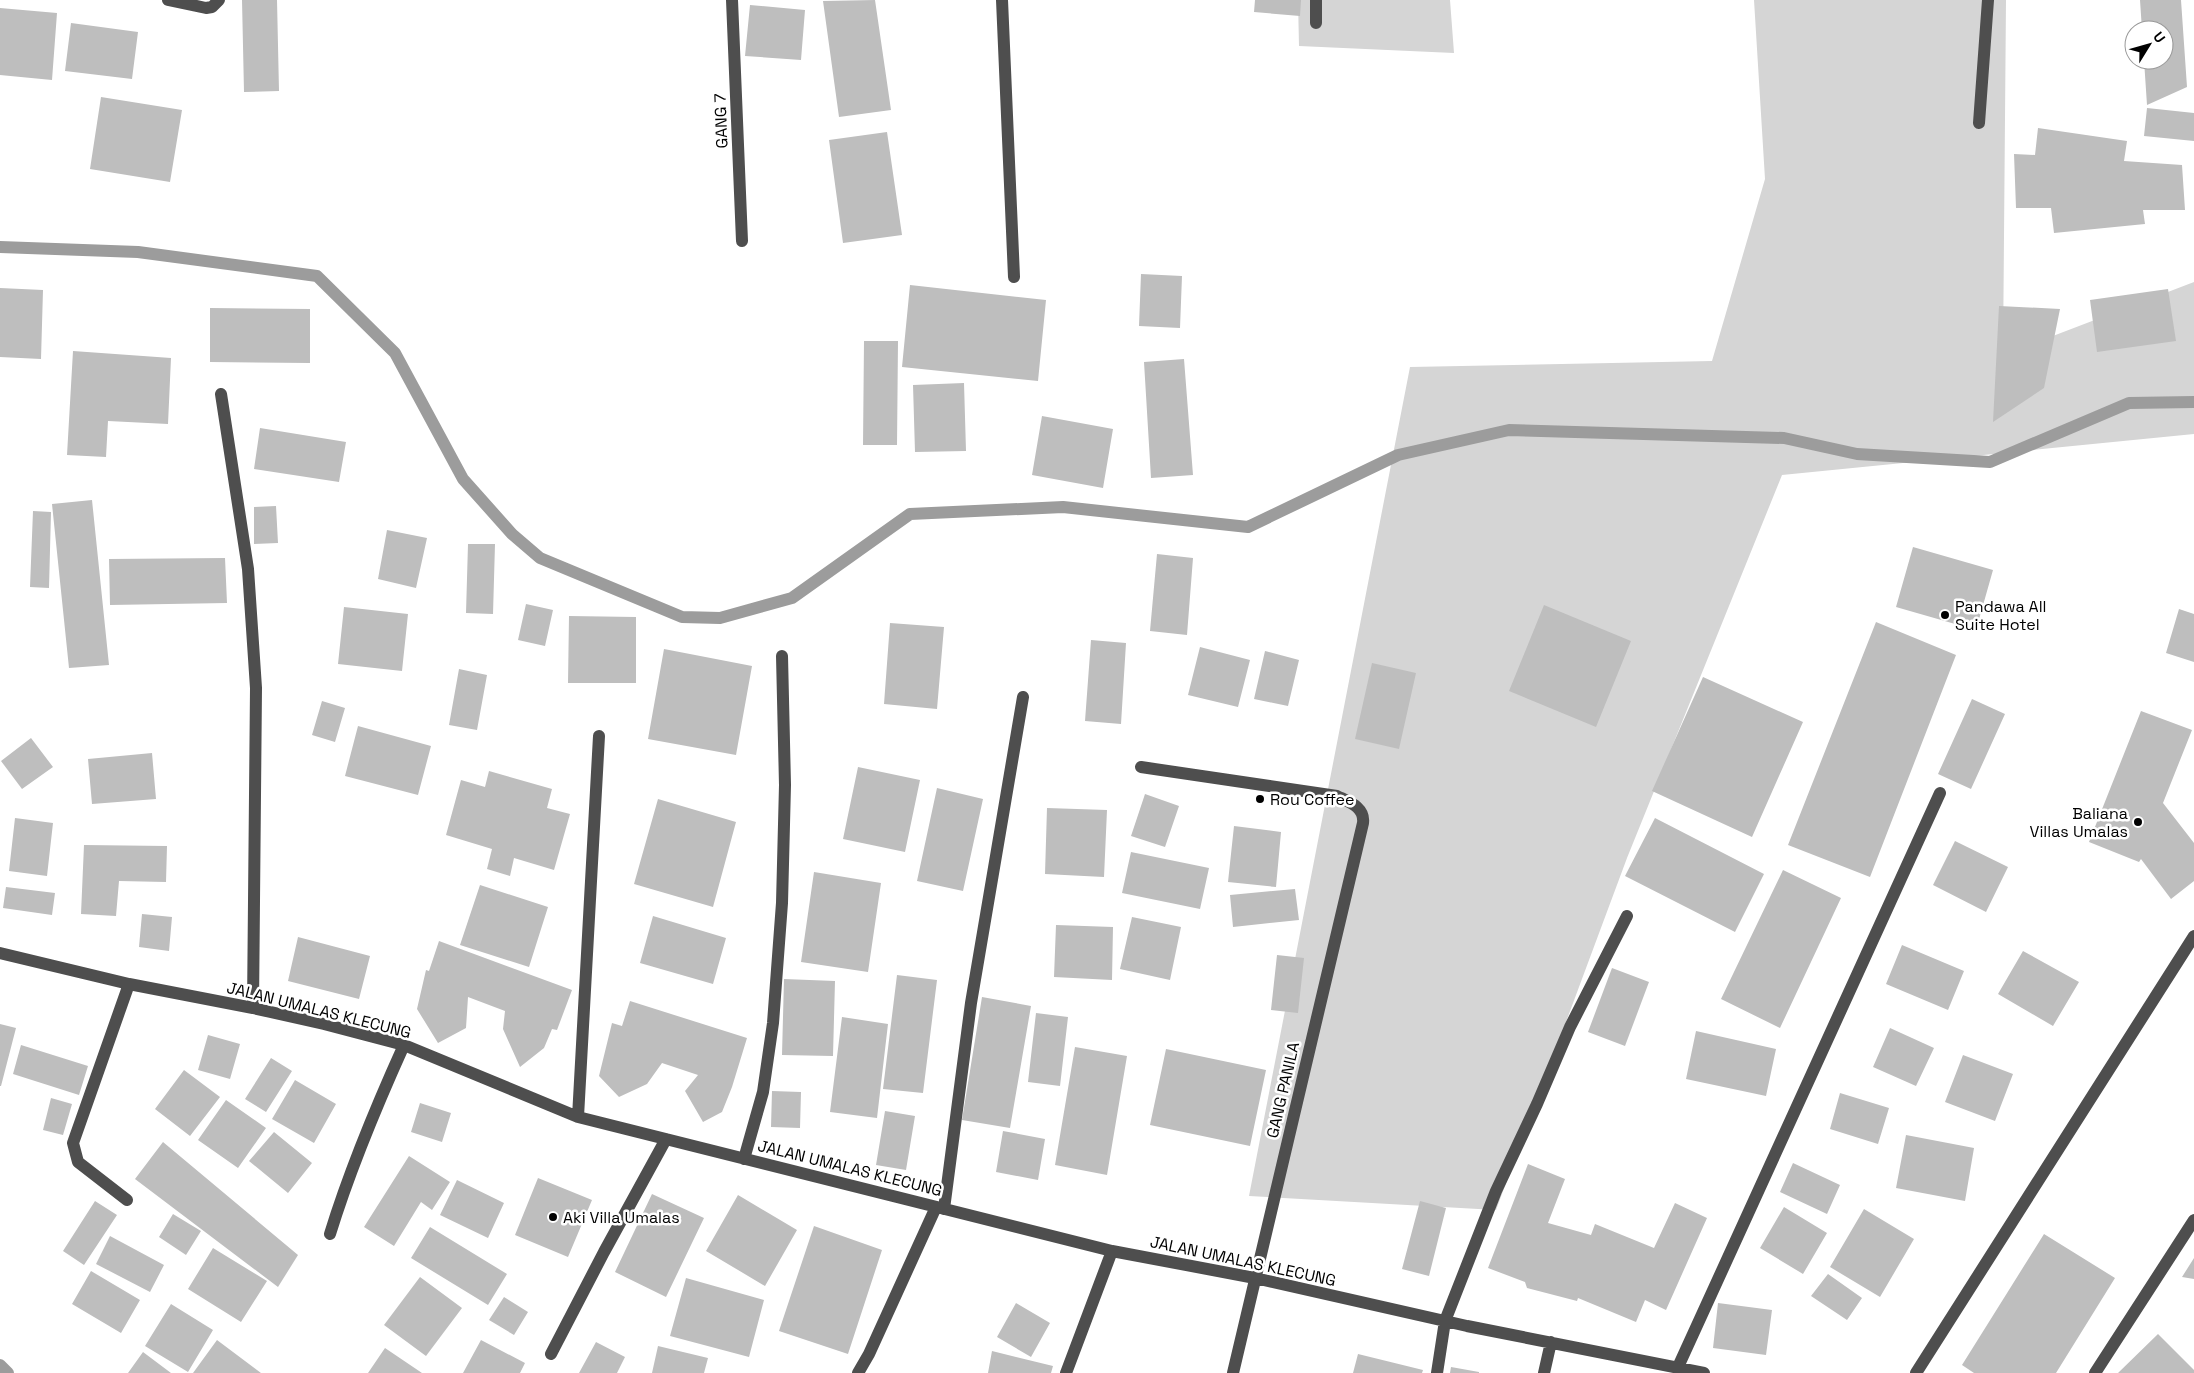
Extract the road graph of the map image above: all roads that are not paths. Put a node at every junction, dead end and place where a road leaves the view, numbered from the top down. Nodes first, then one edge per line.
1 (168, 0) edge
2 (219, 0) edge
3 (732, 0) edge
4 (1002, 0) edge
5 (1316, 0) edge
6 (1988, 0) edge
7 (1316, 23) dead end
8 (1978, 123) dead end
9 (742, 241) dead end
10 (1014, 277) dead end
11 (221, 394) dead end
12 (782, 656) dead end
13 (1023, 697) dead end
14 (599, 736) dead end
15 (1141, 767) dead end
16 (1940, 793) dead end
17 (1627, 916) dead end
18 (2194, 936) edge
19 (0, 953) edge
20 (129, 984) junction
21 (253, 1008) junction
22 (404, 1045) junction
23 (578, 1117) junction
24 (666, 1139) junction
25 (744, 1158) junction
26 (127, 1200) dead end
27 (940, 1208) junction
28 (2194, 1220) edge
29 (330, 1234) dead end
30 (1112, 1251) junction
31 (1255, 1278) junction
32 (1445, 1321) junction
33 (1551, 1342) junction
34 (551, 1354) dead end
35 (1678, 1368) junction
36 (858, 1373) edge
37 (1066, 1373) edge
38 (1233, 1373) edge
39 (1437, 1373) edge
40 (1544, 1373) edge
41 (1704, 1373) edge
42 (1916, 1373) edge
43 (2095, 1373) edge

1 - 2 street
3 - 9 street, GANG 7
4 - 10 street
5 - 7 street
6 - 8 street
11 - 21 street
12 - 25 street
13 - 27 street
14 - 23 street
15 - 31 street, GANG PANILA
16 - 35 street
17 - 32 street
18 - 42 street
19 - 20 street, JALAN UMALAS KLECUNG
20 - 21 street, JALAN UMALAS KLECUNG
20 - 26 street
21 - 22 street, JALAN UMALAS KLECUNG
22 - 23 street, JALAN UMALAS KLECUNG
22 - 29 street
23 - 24 street, JALAN UMALAS KLECUNG
24 - 25 street, JALAN UMALAS KLECUNG
24 - 34 street
25 - 27 street, JALAN UMALAS KLECUNG
27 - 30 street, JALAN UMALAS KLECUNG
27 - 36 street
28 - 43 street
30 - 31 street, JALAN UMALAS KLECUNG
30 - 37 street
31 - 32 street, JALAN UMALAS KLECUNG
31 - 38 street, GANG PANILA
32 - 33 street, JALAN UMALAS KLECUNG
32 - 39 street
33 - 35 street, JALAN UMALAS KLECUNG
33 - 40 street
35 - 41 street, JALAN UMALAS KLECUNG

